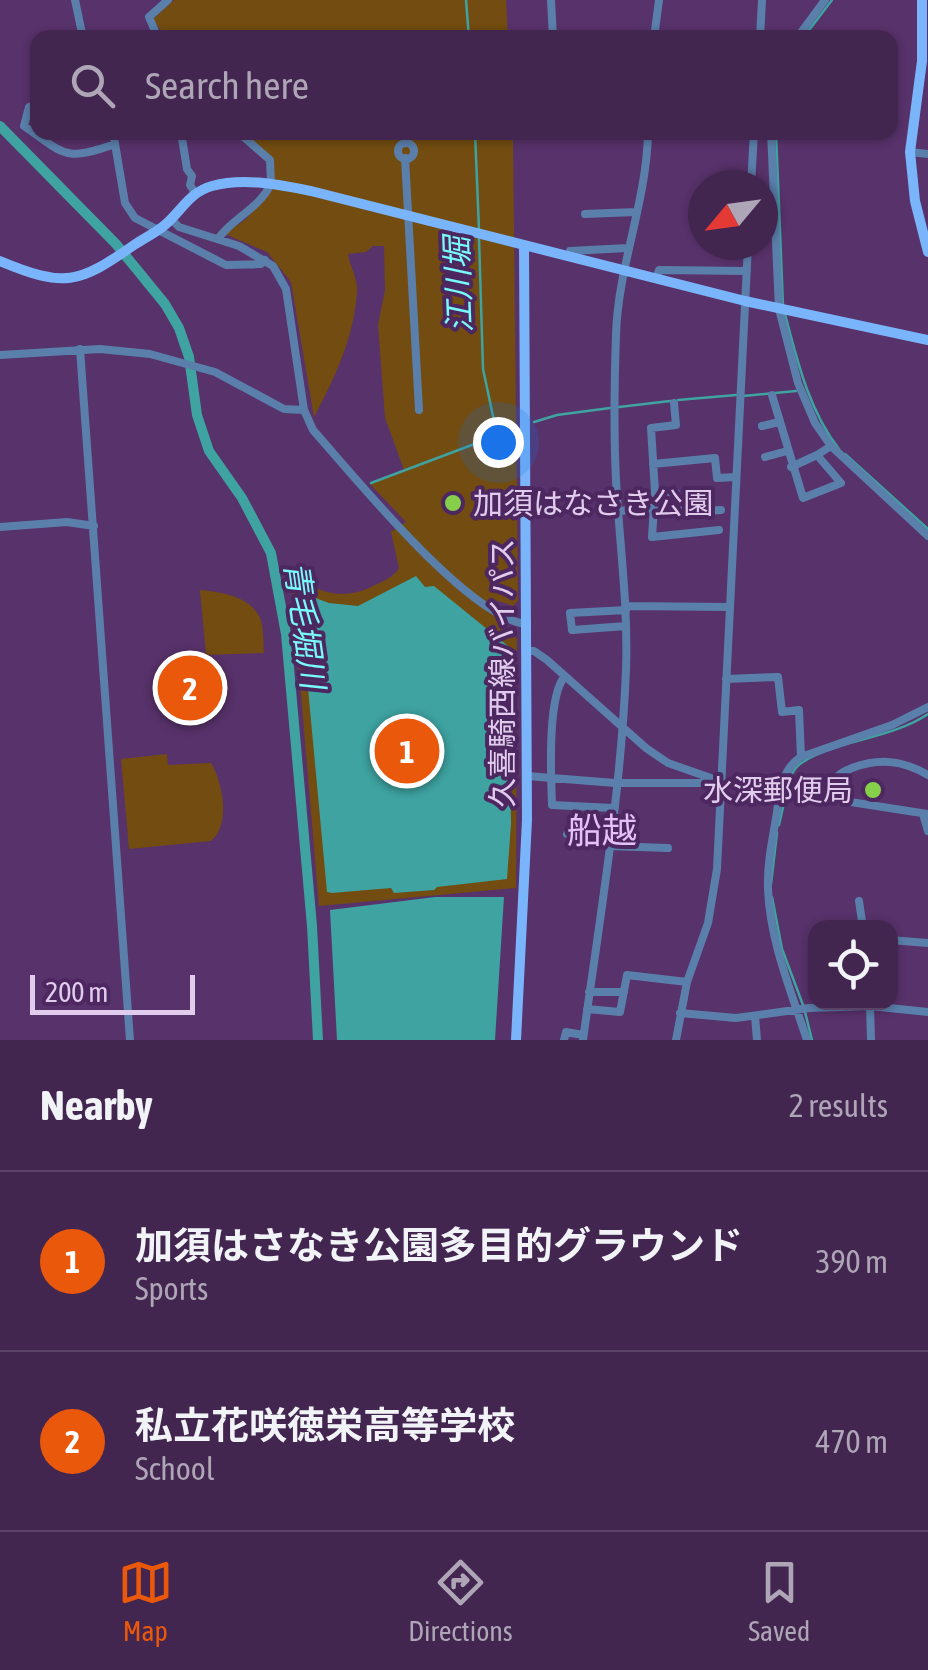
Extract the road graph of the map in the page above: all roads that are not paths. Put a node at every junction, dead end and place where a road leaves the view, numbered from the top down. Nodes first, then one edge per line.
1 (75, 0) edge
2 (168, 0) edge
3 (551, 0) edge
4 (658, 0) edge
5 (762, 0) edge
6 (825, 0) edge
7 (922, 0) edge
8 (81, 30) edge
9 (155, 30) edge
10 (553, 30) edge
11 (655, 30) edge
12 (760, 30) edge
13 (803, 30) edge
14 (30, 108) edge
15 (30, 130) edge
16 (44, 140) edge
17 (115, 140) edge
18 (182, 140) edge
19 (247, 140) edge
20 (647, 140) edge
21 (754, 140) edge
22 (771, 140) edge
23 (116, 144) junction
24 (910, 152) junction
25 (928, 154) edge
26 (405, 158) dead end
27 (752, 170) edge
28 (772, 170) edge
29 (271, 184) junction
30 (193, 189) junction
31 (636, 212) junction
32 (585, 214) dead end
33 (409, 215) junction
34 (171, 219) junction
35 (924, 228) edge
36 (160, 230) junction
37 (218, 239) junction
38 (778, 245) edge
39 (524, 246) junction
40 (627, 248) junction
41 (570, 251) dead end
42 (928, 252) edge
43 (265, 260) junction
44 (747, 260) edge
45 (0, 262) edge
46 (624, 271) junction
47 (746, 271) junction
48 (656, 279) junction
49 (746, 302) junction
50 (784, 310) junction
51 (928, 340) edge
52 (80, 349) junction
53 (0, 355) edge
54 (772, 396) dead end
55 (674, 403) dead end
56 (304, 410) junction
57 (420, 410) dead end
58 (779, 422) junction
59 (762, 426) dead end
60 (831, 446) junction
61 (787, 451) junction
62 (818, 455) junction
63 (765, 457) dead end
64 (653, 464) junction
65 (791, 466) junction
66 (736, 477) junction
67 (654, 495) junction
68 (678, 507) junction
69 (652, 509) junction
70 (721, 510) dead end
71 (618, 511) junction
72 (94, 526) junction
73 (0, 527) edge
74 (719, 530) dead end
75 (928, 536) edge
76 (729, 607) junction
77 (626, 608) junction
78 (526, 624) junction
79 (626, 626) junction
80 (527, 652) junction
81 (565, 676) junction
82 (726, 678) junction
83 (928, 707) edge
84 (621, 728) junction
85 (802, 757) junction
86 (928, 775) edge
87 (527, 776) junction
88 (705, 777) junction
89 (550, 778) junction
90 (722, 782) junction
91 (615, 783) junction
92 (780, 790) junction
93 (834, 799) junction
94 (613, 808) junction
95 (926, 814) edge
96 (928, 830) edge
97 (566, 834) dead end
98 (609, 843) junction
99 (668, 848) dead end
100 (859, 900) dead end
101 (862, 920) edge
102 (898, 940) edge
103 (928, 942) edge
104 (687, 982) junction
105 (589, 992) junction
106 (624, 992) junction
107 (587, 1008) junction
108 (808, 1008) edge
109 (898, 1008) edge
110 (801, 1009) junction
111 (870, 1010) edge
112 (928, 1012) edge
113 (680, 1013) junction
114 (755, 1016) junction
115 (583, 1037) edge
116 (130, 1040) edge
117 (516, 1040) edge
118 (564, 1040) edge
119 (676, 1040) edge
120 (757, 1040) edge
121 (807, 1040) edge
122 (871, 1040) edge

1 - 8 street
2 - 9 street
3 - 10 street
4 - 11 street
5 - 12 street
6 - 13 street
7 - 24 main road
14 - 15 street
16 - 23 street
17 - 23 street
18 - 30 street
19 - 29 street
20 - 31 street
21 - 27 street
22 - 28 street
23 - 36 street
24 - 25 street
24 - 35 main road
26 - 33 street
29 - 30 main road
29 - 33 main road
29 - 37 street
30 - 34 main road
31 - 32 street
31 - 40 street
33 - 39 main road
33 - 57 street
34 - 36 main road
34 - 37 street
35 - 42 main road
36 - 43 street
36 - 45 main road
37 - 43 street
38 - 50 street
39 - 46 main road
39 - 78 main road, 久喜騎西線バイパス
40 - 41 street
40 - 46 street
43 - 56 street
44 - 47 street
46 - 48 main road
46 - 71 street
47 - 48 street
47 - 49 street
48 - 49 main road
49 - 50 main road
49 - 66 street
50 - 51 main road
50 - 60 street
52 - 53 street
52 - 56 street
52 - 72 street
54 - 58 street
55 - 64 street
56 - 78 street
58 - 59 street
58 - 61 street
60 - 62 street
60 - 75 street
61 - 63 street
61 - 65 street
62 - 65 street
62 - 65 street
64 - 66 street
64 - 67 street
66 - 76 street
67 - 68 street
67 - 69 street
68 - 69 street
68 - 70 street
69 - 71 street
69 - 74 street
71 - 77 street
72 - 73 street
72 - 116 street
76 - 77 street
76 - 82 street
77 - 79 street
77 - 79 street
78 - 80 main road, 久喜騎西線バイパス
79 - 84 street
80 - 81 street
80 - 87 main road, 久喜騎西線バイパス
81 - 84 street
81 - 89 street
82 - 85 street
82 - 90 street
83 - 85 street
84 - 88 street
84 - 91 street
85 - 92 street
86 - 93 street
87 - 89 street
87 - 117 main road, 久喜騎西線バイパス
88 - 90 street
88 - 91 street
89 - 91 street
89 - 94 street
90 - 92 street
90 - 104 street
91 - 94 street
92 - 93 street
92 - 110 street
93 - 95 street
94 - 98 street
95 - 96 street
97 - 98 street
98 - 99 street
98 - 105 street
100 - 101 street
102 - 103 street
104 - 106 street
104 - 113 street
105 - 106 street
105 - 107 street
106 - 107 street
107 - 115 street
108 - 110 street
109 - 112 street
110 - 114 street
110 - 121 street
111 - 122 street
113 - 114 street
113 - 119 street
114 - 120 street
115 - 118 street

